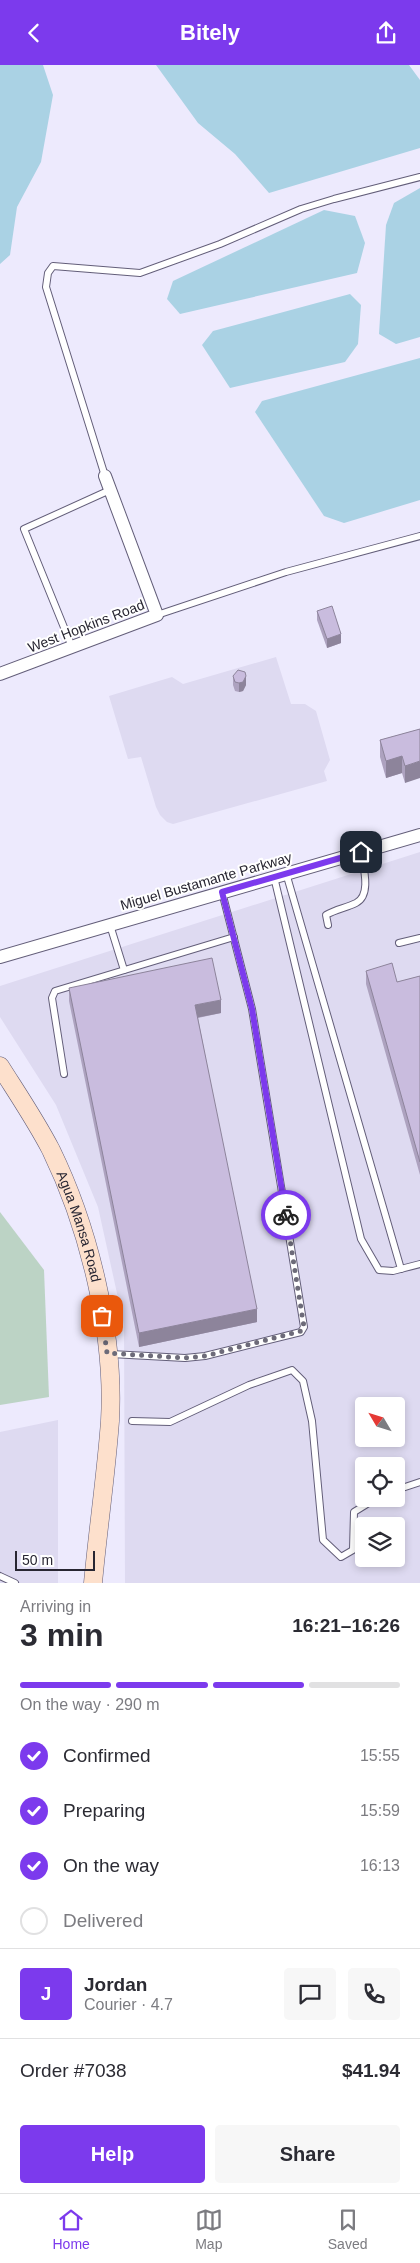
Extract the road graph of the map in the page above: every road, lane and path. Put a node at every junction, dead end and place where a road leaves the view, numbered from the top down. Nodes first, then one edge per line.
1 (420, 177) edge
2 (105, 476) joint
3 (110, 490) junction
4 (420, 536) edge
5 (157, 615) junction
6 (72, 647) junction
7 (0, 674) edge
8 (420, 835) edge
9 (361, 852) junction
10 (286, 873) junction
11 (274, 877) junction
12 (222, 892) junction
13 (110, 925) junction
14 (328, 925) dead end
15 (234, 937) junction
16 (420, 938) edge
17 (399, 943) dead end
18 (0, 957) edge
19 (124, 970) junction
20 (0, 1066) edge
21 (64, 1074) dead end
22 (420, 1264) edge
23 (401, 1269) junction
24 (107, 1353) junction
25 (132, 1421) dead end
26 (420, 1482) edge
27 (405, 1487) edge
28 (362, 1507) edge
29 (0, 1576) edge
30 (15, 1583) edge
31 (93, 1583) edge

1 - 2 lane
2 - 3 street, West Hopkins Road
3 - 5 street, West Hopkins Road
3 - 6 lane
4 - 5 lane
5 - 6 street, West Hopkins Road
6 - 7 street, West Hopkins Road
8 - 9 street, Miguel Bustamante Parkway
9 - 10 street, Miguel Bustamante Parkway
9 - 14 lane
10 - 11 street, Miguel Bustamante Parkway
10 - 23 lane
11 - 12 street, Miguel Bustamante Parkway
11 - 23 lane
12 - 13 street, Miguel Bustamante Parkway
12 - 15 lane
13 - 18 street, Miguel Bustamante Parkway
13 - 19 lane
15 - 19 lane
15 - 24 lane
16 - 17 lane
19 - 21 lane
20 - 24 main road, Agua Mansa Road
22 - 23 lane
24 - 31 main road, Agua Mansa Road
25 - 28 lane
26 - 27 lane
29 - 30 lane

